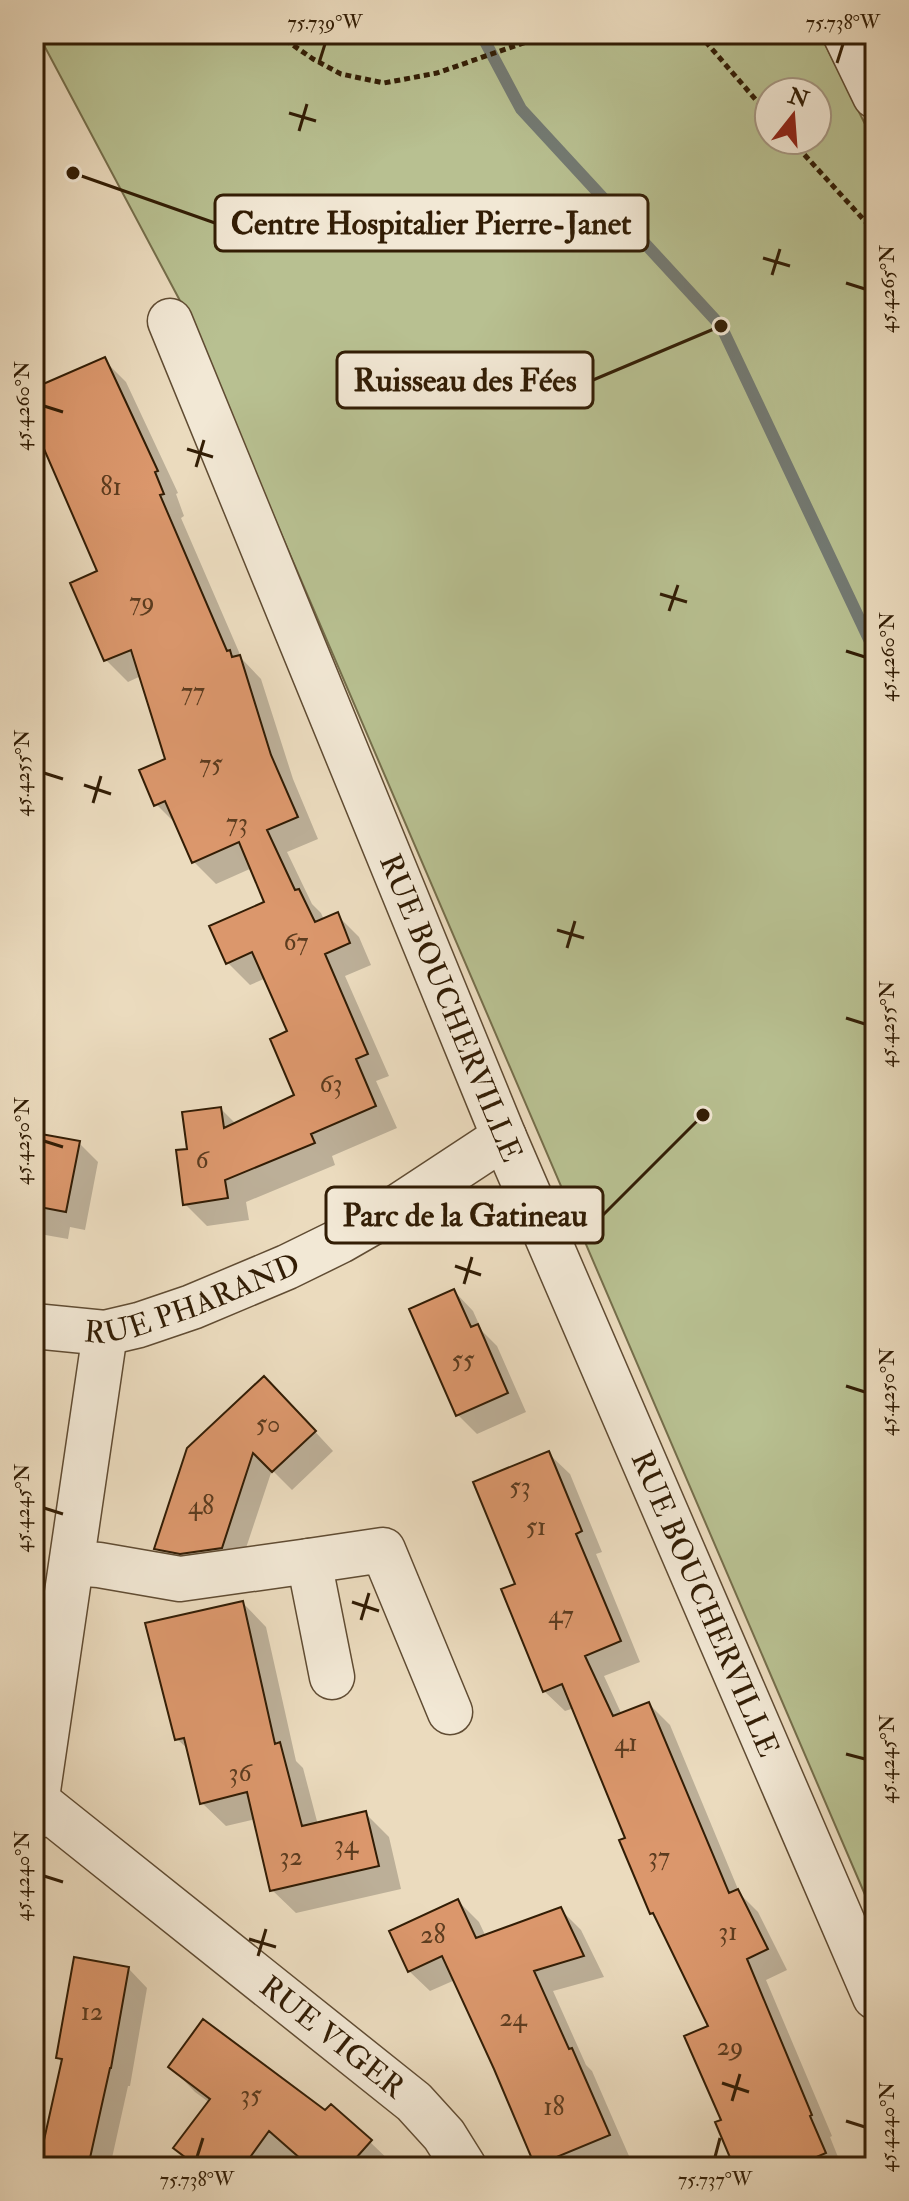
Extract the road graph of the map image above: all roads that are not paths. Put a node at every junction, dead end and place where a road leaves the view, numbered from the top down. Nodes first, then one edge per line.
1 (845, 34) edge
2 (875, 96) edge
3 (170, 321) dead end
4 (504, 1137) junction
5 (34, 1326) edge
6 (105, 1333) junction
7 (309, 1561) junction
8 (72, 1563) junction
9 (332, 1677) dead end
10 (450, 1712) dead end
11 (36, 1809) edge
12 (875, 1997) edge
13 (464, 2167) edge

1 - 2 street
3 - 4 street, RUE BOUCHERVILLE
4 - 6 street, RUE PHARAND
4 - 12 street, RUE BOUCHERVILLE
5 - 6 street, RUE PHARAND
6 - 8 street
7 - 8 street
7 - 9 street
7 - 10 street
8 - 11 street
11 - 13 street, RUE VIGER

